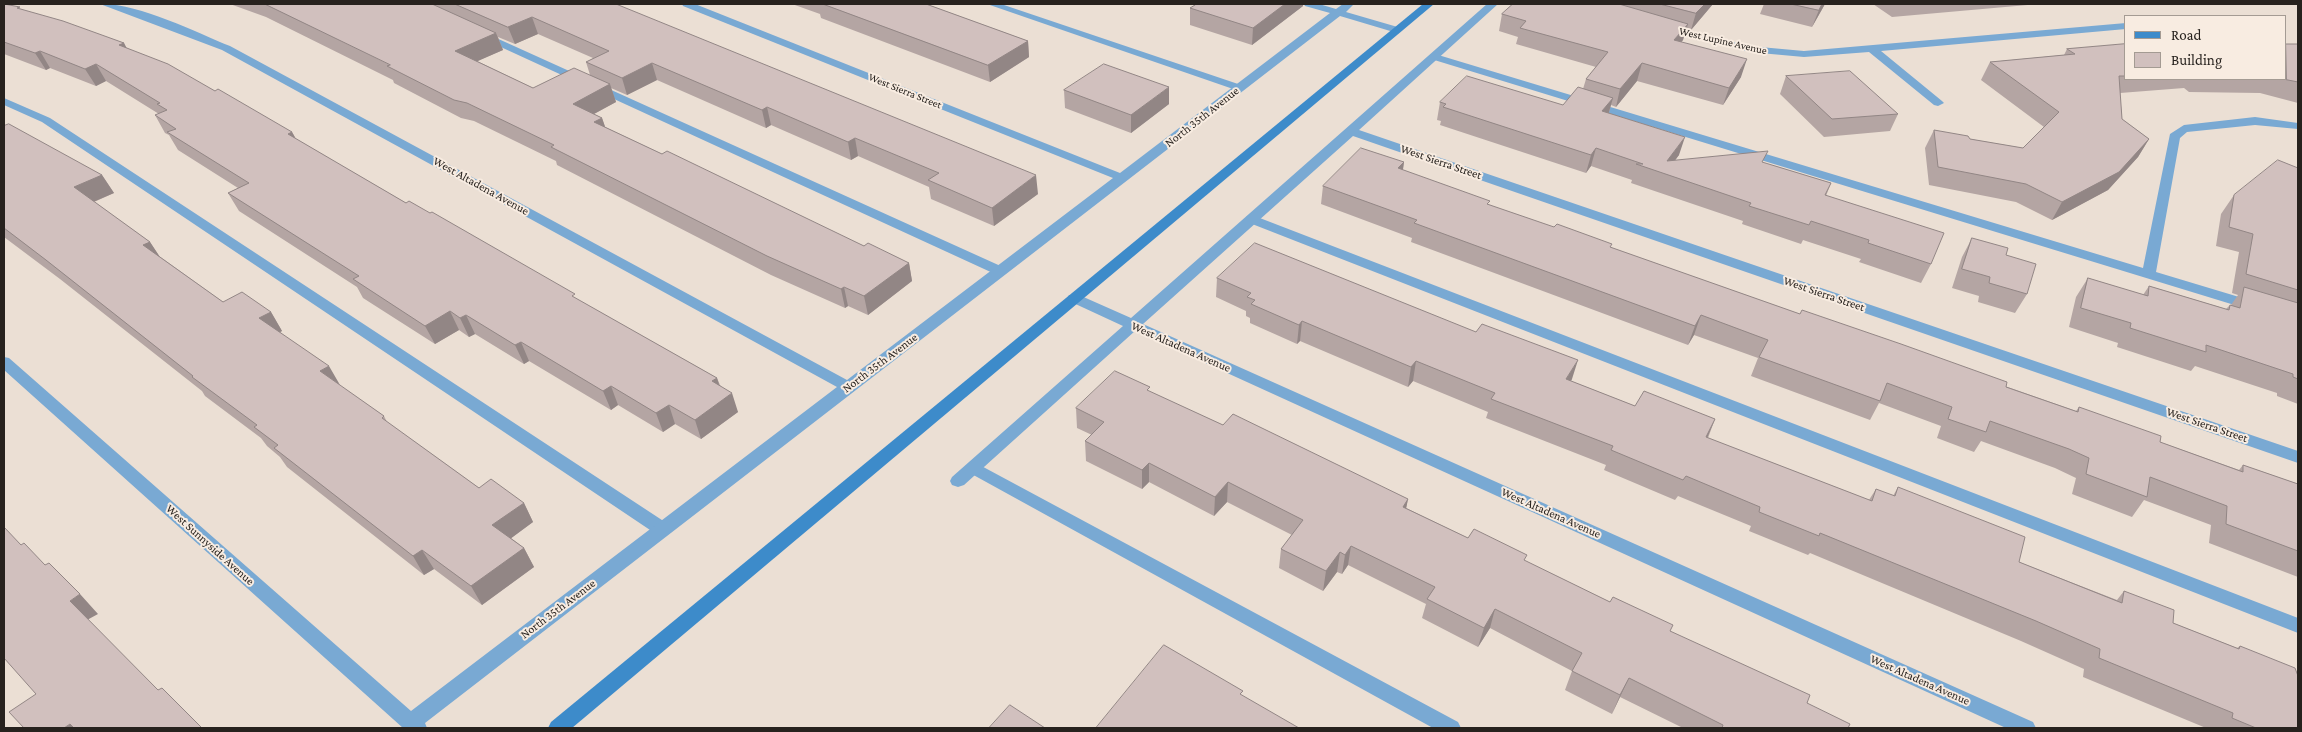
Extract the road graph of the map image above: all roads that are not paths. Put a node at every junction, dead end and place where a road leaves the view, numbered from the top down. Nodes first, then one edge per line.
1 (105, 4) edge
2 (687, 4) edge
3 (992, 4) edge
4 (1309, 4) edge
5 (1429, 4) edge
6 (1493, 4) edge
7 (1344, 8) edge
8 (1650, 23) edge
9 (2124, 26) edge
10 (1397, 30) junction
11 (476, 32) edge
12 (1872, 49) junction
13 (1435, 57) junction
14 (1240, 88) junction
15 (4, 101) edge
16 (1938, 103) dead end
17 (2298, 126) edge
18 (1351, 131) junction
19 (1123, 178) junction
20 (1252, 219) junction
21 (1000, 271) junction
22 (2149, 274) junction
23 (1074, 298) junction
24 (2270, 311) edge
25 (1134, 325) junction
26 (4, 362) edge
27 (849, 386) junction
28 (2298, 457) edge
29 (974, 468) junction
30 (958, 481) dead end
31 (662, 530) junction
32 (2298, 626) edge
33 (414, 725) edge
34 (558, 728) edge
35 (1451, 728) edge
36 (2026, 728) edge

1 - 27 street, West Altadena Avenue
2 - 19 street, West Sierra Street
3 - 14 street
4 - 7 street
5 - 10 main road
6 - 13 street
7 - 10 street
7 - 14 street, North 35th Avenue
8 - 12 street, West Lupine Avenue
9 - 12 street, West Lupine Avenue
10 - 23 main road
11 - 21 street
12 - 16 street
13 - 18 street
13 - 22 street
14 - 19 street, North 35th Avenue
15 - 31 street
17 - 22 street
18 - 20 street
18 - 28 street, West Sierra Street
19 - 21 street, North 35th Avenue
20 - 25 street
20 - 32 street
21 - 27 street, North 35th Avenue
22 - 24 street
23 - 25 street, West Altadena Avenue
23 - 34 main road
25 - 29 street
25 - 36 street, West Altadena Avenue
26 - 33 street, West Sunnyside Avenue
27 - 31 street, North 35th Avenue
29 - 30 street
29 - 35 street
31 - 33 street, North 35th Avenue

